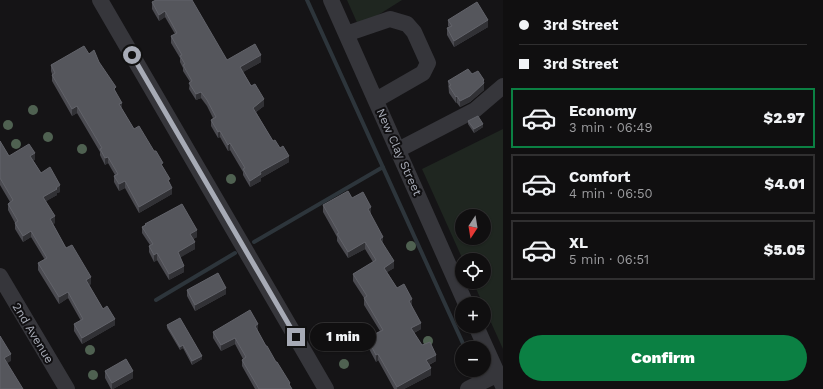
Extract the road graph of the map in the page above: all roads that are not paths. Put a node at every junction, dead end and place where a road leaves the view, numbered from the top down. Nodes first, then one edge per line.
1 (100, 0) edge
2 (331, 0) edge
3 (346, 34) junction
4 (503, 86) edge
5 (376, 100) junction
6 (398, 150) junction
7 (0, 276) edge
8 (463, 297) edge
9 (479, 333) edge
10 (500, 380) edge
11 (67, 389) edge
12 (326, 389) edge
13 (468, 389) edge

1 - 12 street
2 - 3 street, New Clay Street
3 - 5 street, New Clay Street
3 - 5 street
4 - 6 street
5 - 6 street, New Clay Street
6 - 8 street, New Clay Street
7 - 11 street, 2nd Avenue
9 - 10 street
10 - 13 street

